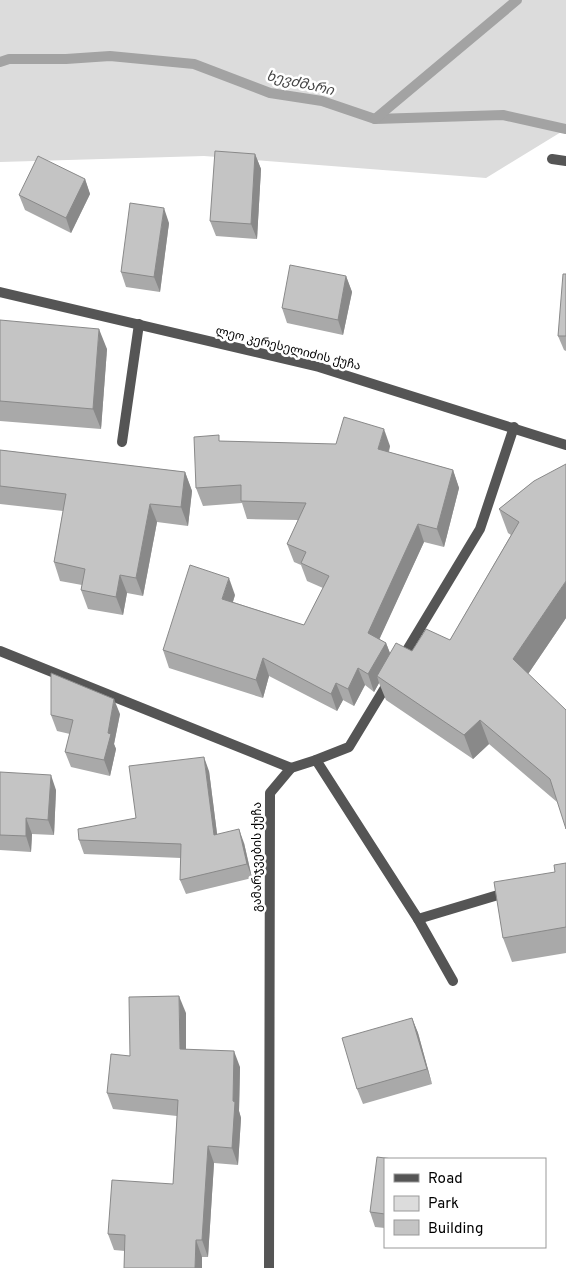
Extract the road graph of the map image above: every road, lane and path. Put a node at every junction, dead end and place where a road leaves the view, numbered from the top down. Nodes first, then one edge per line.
1 (552, 159) dead end
2 (566, 161) edge
3 (0, 292) edge
4 (138, 324) junction
5 (514, 427) junction
6 (122, 442) dead end
7 (566, 445) edge
8 (0, 652) edge
9 (316, 760) junction
10 (291, 768) junction
11 (520, 888) edge
12 (418, 919) junction
13 (453, 981) dead end
14 (269, 1268) edge

1 - 2 street
3 - 4 street, ლეო კერესელიძის ქუჩა
4 - 5 street, ლეო კერესელიძის ქუჩა
4 - 6 street
5 - 7 street, ლეო კერესელიძის ქუჩა
5 - 9 street
8 - 10 street
9 - 10 street
9 - 12 street
10 - 14 street, გამარჯვების ქუჩა
11 - 12 street
12 - 13 street

